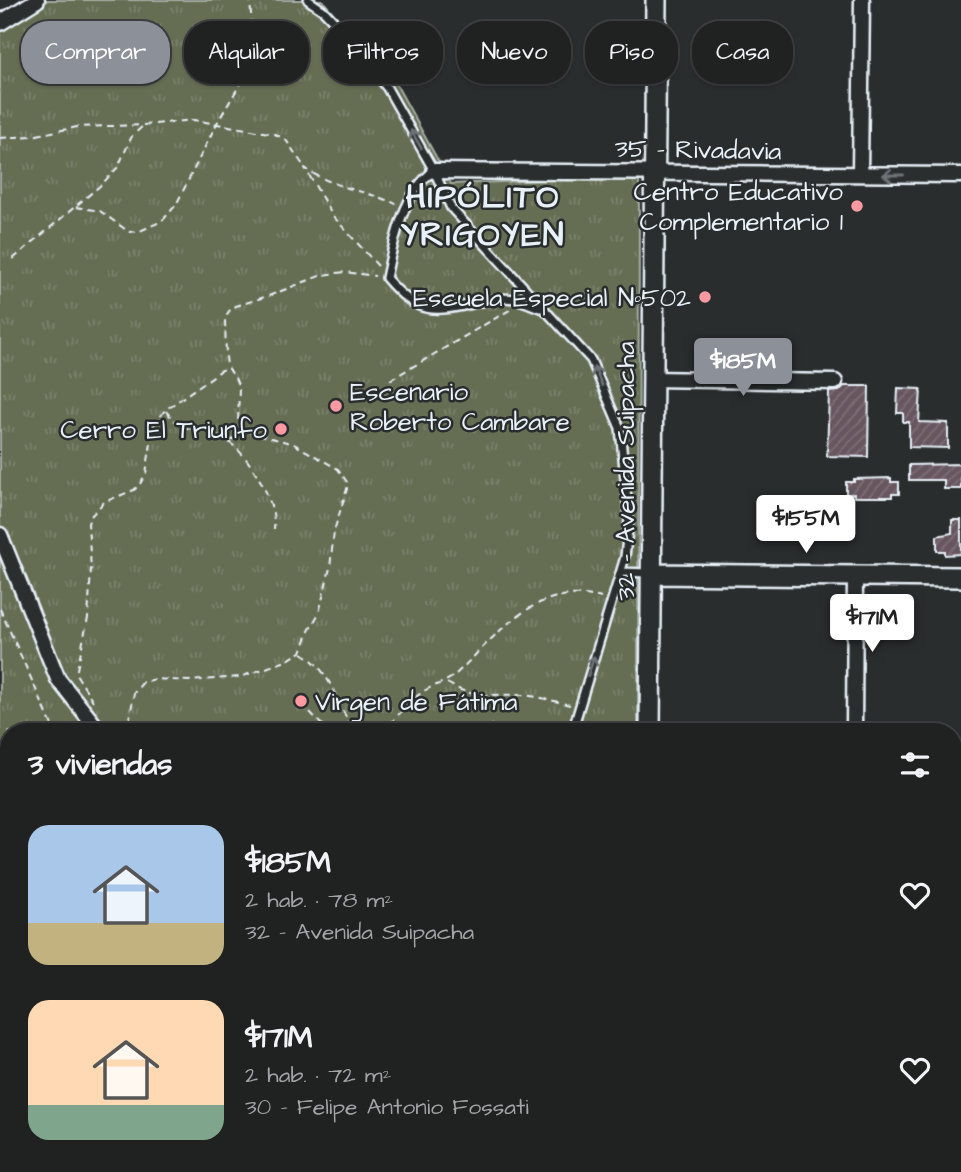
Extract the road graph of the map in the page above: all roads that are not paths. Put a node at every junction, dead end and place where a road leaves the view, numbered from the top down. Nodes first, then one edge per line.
1 (37, 0) edge
2 (308, 0) edge
3 (656, 0) edge
4 (862, 0) edge
5 (0, 23) edge
6 (434, 171) junction
7 (653, 173) junction
8 (860, 174) junction
9 (961, 175) edge
10 (544, 310) junction
11 (652, 379) junction
12 (835, 382) dead end
13 (0, 535) edge
14 (621, 572) junction
15 (651, 574) junction
16 (855, 576) junction
17 (961, 577) edge
18 (93, 723) edge
19 (574, 723) edge
20 (650, 723) edge
21 (854, 723) edge

1 - 5 street
6 -> 2 lane
3 - 7 street, 32 - Avenida Suipacha
4 - 8 street
6 - 7 street, 35 - Rivadavia
6 - 10 lane
6 - 10 lane
7 - 8 street, 35 - Rivadavia
7 - 11 street, 32 - Avenida Suipacha
9 -> 8 street, 35 - Rivadavia
14 -> 10 lane
11 - 12 street
11 - 15 street, 32 - Avenida Suipacha
13 - 18 street
14 - 15 lane
19 -> 14 lane
15 - 16 street
15 - 20 street, 32 - Avenida Suipacha
16 - 17 street
16 - 21 street

